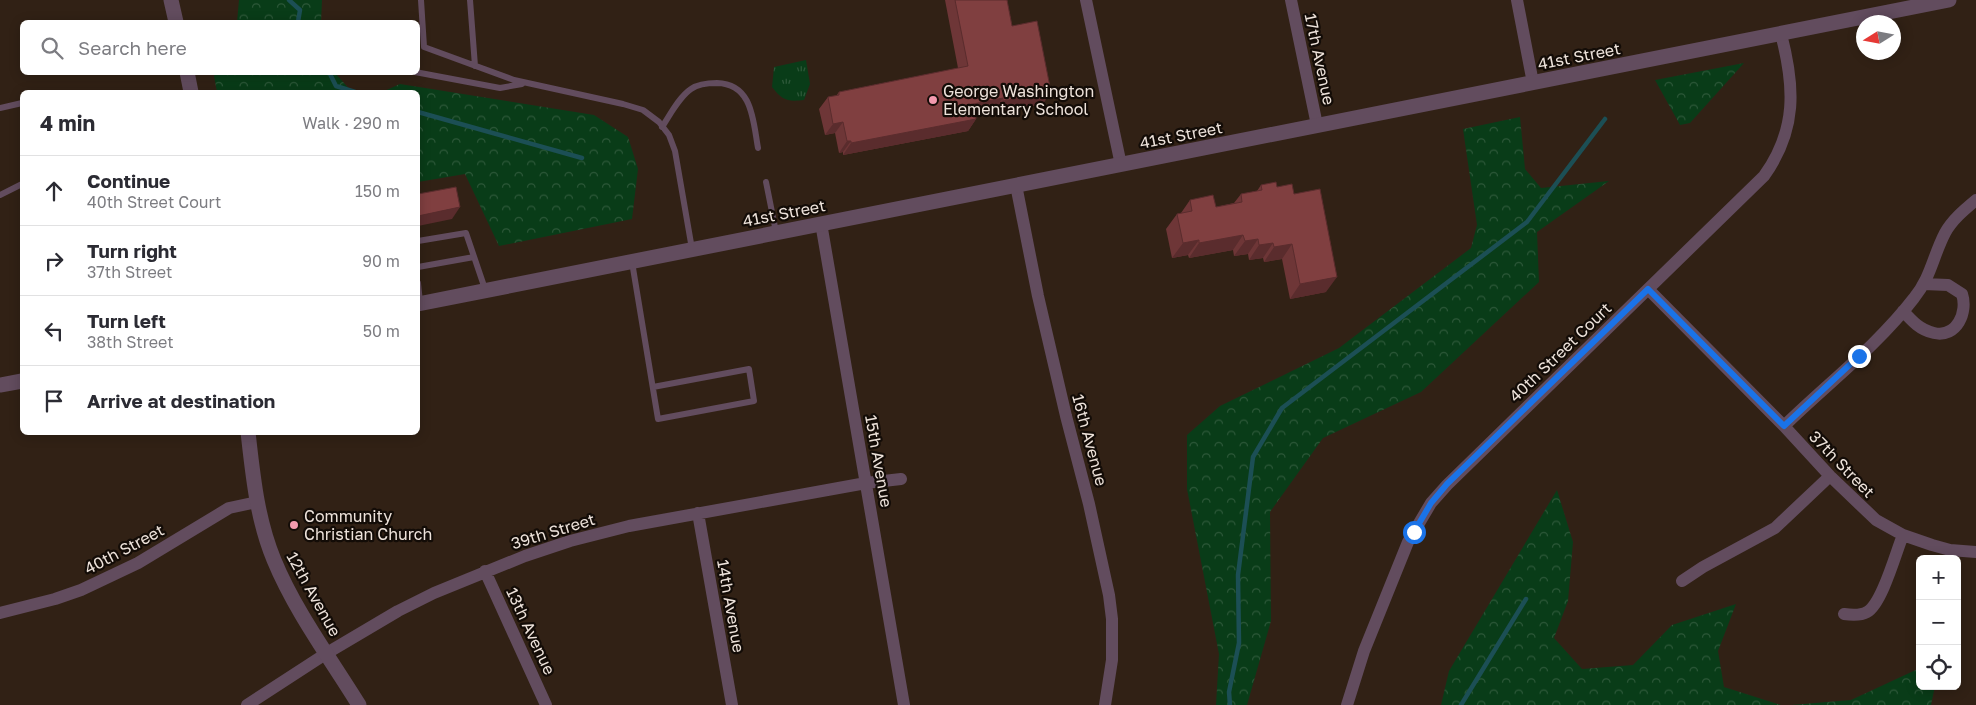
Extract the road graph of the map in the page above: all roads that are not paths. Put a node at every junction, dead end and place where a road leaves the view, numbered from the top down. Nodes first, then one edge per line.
1 (171, 0) edge
2 (421, 0) edge
3 (470, 0) edge
4 (1086, 0) edge
5 (1291, 0) edge
6 (1516, 0) edge
7 (1949, 0) edge
8 (176, 20) edge
9 (1781, 34) junction
10 (420, 43) edge
11 (475, 66) junction
12 (420, 73) edge
13 (188, 75) edge
14 (526, 83) junction
15 (1533, 83) junction
16 (191, 90) edge
17 (20, 103) edge
18 (0, 108) edge
19 (1317, 125) junction
20 (662, 127) junction
21 (758, 148) dead end
22 (1121, 165) junction
23 (766, 182) dead end
24 (20, 185) edge
25 (1016, 185) junction
26 (0, 195) edge
27 (1976, 200) edge
28 (821, 223) junction
29 (776, 232) junction
30 (420, 242) edge
31 (692, 248) junction
32 (474, 257) junction
33 (632, 260) junction
34 (420, 267) edge
35 (1924, 284) junction
36 (484, 289) junction
37 (1648, 289) junction
38 (420, 302) edge
39 (1903, 311) junction
40 (20, 380) edge
41 (0, 385) edge
42 (652, 387) junction
43 (1784, 426) junction
44 (248, 435) edge
45 (1830, 476) junction
46 (901, 479) dead end
47 (866, 483) junction
48 (257, 502) junction
49 (698, 513) junction
50 (1903, 535) junction
51 (1976, 552) edge
52 (486, 571) junction
53 (1682, 581) dead end
54 (0, 613) edge
55 (1844, 614) dead end
56 (326, 653) junction
57 (247, 705) edge
58 (360, 705) edge
59 (546, 705) edge
60 (732, 705) edge
61 (904, 705) edge
62 (1105, 705) edge
63 (1347, 705) edge

1 - 8 street
2 - 10 lane
3 - 11 lane
4 - 22 street
5 - 19 street, 17th Avenue
6 - 15 street
7 - 9 street, 41st Street
9 - 15 street, 41st Street
9 - 37 street, 40th Street Court
10 - 11 lane
11 - 14 lane
12 - 14 lane
13 - 16 street
14 - 20 lane
15 - 19 street, 41st Street
17 - 18 lane
19 - 22 street, 41st Street
20 - 21 lane
20 - 31 lane
22 - 25 street, 41st Street
23 - 29 lane
24 - 26 lane
25 - 28 street, 41st Street
25 - 62 street, 16th Avenue
27 - 35 street
28 - 29 street, 41st Street
28 - 47 street, 15th Avenue
29 - 31 street, 41st Street
30 - 32 lane
31 - 33 street, 41st Street
32 - 34 lane
32 - 36 lane
33 - 36 street, 41st Street
33 - 42 lane
35 - 39 street
35 - 39 street
36 - 38 street, 41st Street
37 - 43 street, 37th Street
37 - 63 street, 40th Street Court
39 - 43 street
40 - 41 street
42 - 42 lane
43 - 45 street, 37th Street
44 - 48 street, 12th Avenue
45 - 50 street, 37th Street
45 - 53 street
46 - 47 street, 39th Street
47 - 49 street, 39th Street
47 - 61 street, 15th Avenue
48 - 54 street, 40th Street
48 - 56 street, 12th Avenue
49 - 52 street, 39th Street
49 - 60 street, 14th Avenue
50 - 51 street, 37th Street
50 - 55 street
52 - 56 street, 39th Street
52 - 59 street, 13th Avenue
56 - 57 street, 39th Street
56 - 58 street, 12th Avenue

